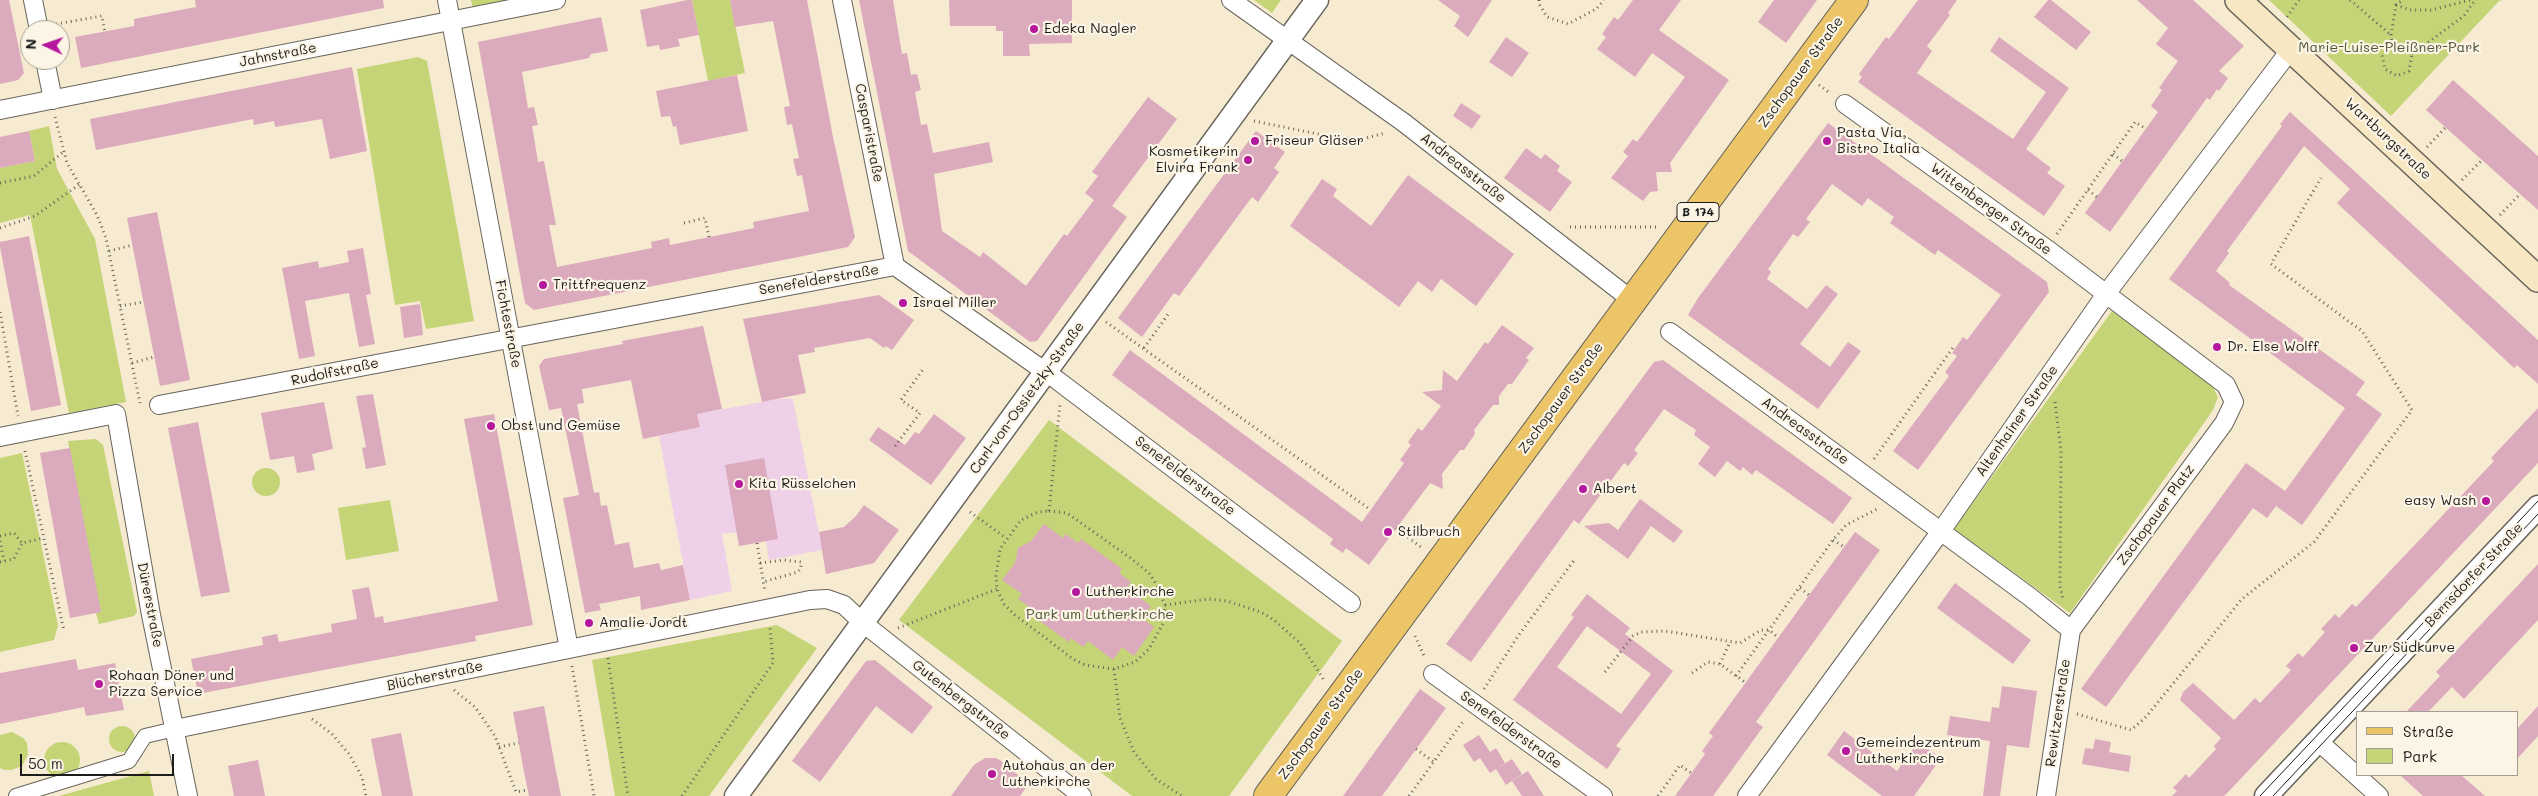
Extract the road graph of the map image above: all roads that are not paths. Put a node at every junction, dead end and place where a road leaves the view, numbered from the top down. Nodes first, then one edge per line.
1 (33, 0) edge
2 (447, 0) edge
3 (556, 0) edge
4 (842, 0) edge
5 (1231, 0) edge
6 (1317, 0) edge
7 (1854, 0) edge
8 (2238, 0) edge
9 (37, 20) edge
10 (450, 21) junction
11 (1288, 42) junction
12 (2291, 49) junction
13 (47, 70) edge
14 (52, 100) junction
15 (1845, 104) road end
16 (0, 110) edge
17 (895, 266) junction
18 (2538, 279) edge
19 (2106, 294) junction
20 (1633, 301) junction
21 (1670, 332) dead end
22 (510, 337) junction
23 (1054, 378) junction
24 (159, 405) road end
25 (0, 436) edge
26 (2538, 507) edge
27 (1941, 530) junction
28 (1351, 602) dead end
29 (871, 629) junction
30 (2070, 630) junction
31 (569, 649) junction
32 (1433, 674) road end
33 (175, 729) junction
34 (2318, 741) junction
35 (2356, 775) edge
36 (2357, 776) edge
37 (16, 796) edge
38 (188, 796) edge
39 (736, 796) edge
40 (1082, 796) edge
41 (1268, 796) edge
42 (1603, 796) edge
43 (1747, 796) edge
44 (2046, 796) edge
45 (2266, 796) edge
46 (2379, 796) edge

1 - 9 street
2 - 10 street, Fichtestraße
3 - 10 street, Jahnstraße
4 - 17 street, Casparistraße
5 - 11 street
6 - 11 street, Carl-von-Ossietzky-Straße
7 - 20 main road, Zschopauer Straße / B 174
8 - 12 main road, Wartburgstraße
10 - 14 street, Jahnstraße
10 - 22 street, Fichtestraße
11 - 20 street, Andreasstraße
11 - 23 street, Carl-von-Ossietzky-Straße
12 - 18 main road, Wartburgstraße
12 - 19 street, Altenhainer Straße
13 - 14 street
14 - 16 street, Jahnstraße
15 - 19 street, Wittenberger Straße
17 - 22 street, Senefelderstraße
17 - 23 street, Senefelderstraße
19 - 27 street, Altenhainer Straße
19 - 30 street, Zschopauer Platz
20 - 41 main road, Zschopauer Straße / B 174
21 - 27 street, Andreasstraße
22 - 24 street, Rudolfstraße
22 - 31 street, Fichtestraße
23 - 28 street, Senefelderstraße
23 - 29 street, Carl-von-Ossietzky-Straße
25 - 33 street, Dürerstraße
26 - 34 street, Bernsdorfer Straße
27 - 30 street
27 - 43 street, Altenhainer Straße
29 - 31 street, Blücherstraße
29 - 39 street, Carl-von-Ossietzky-Straße
29 - 40 street, Gutenbergstraße
30 - 44 street, Rewitzerstraße
31 - 33 street, Blücherstraße
32 - 42 street, Senefelderstraße
33 - 37 street, Blücherstraße
33 - 38 street, Dürerstraße
34 - 35 street
34 - 45 street, Bernsdorfer Straße
36 - 46 street

